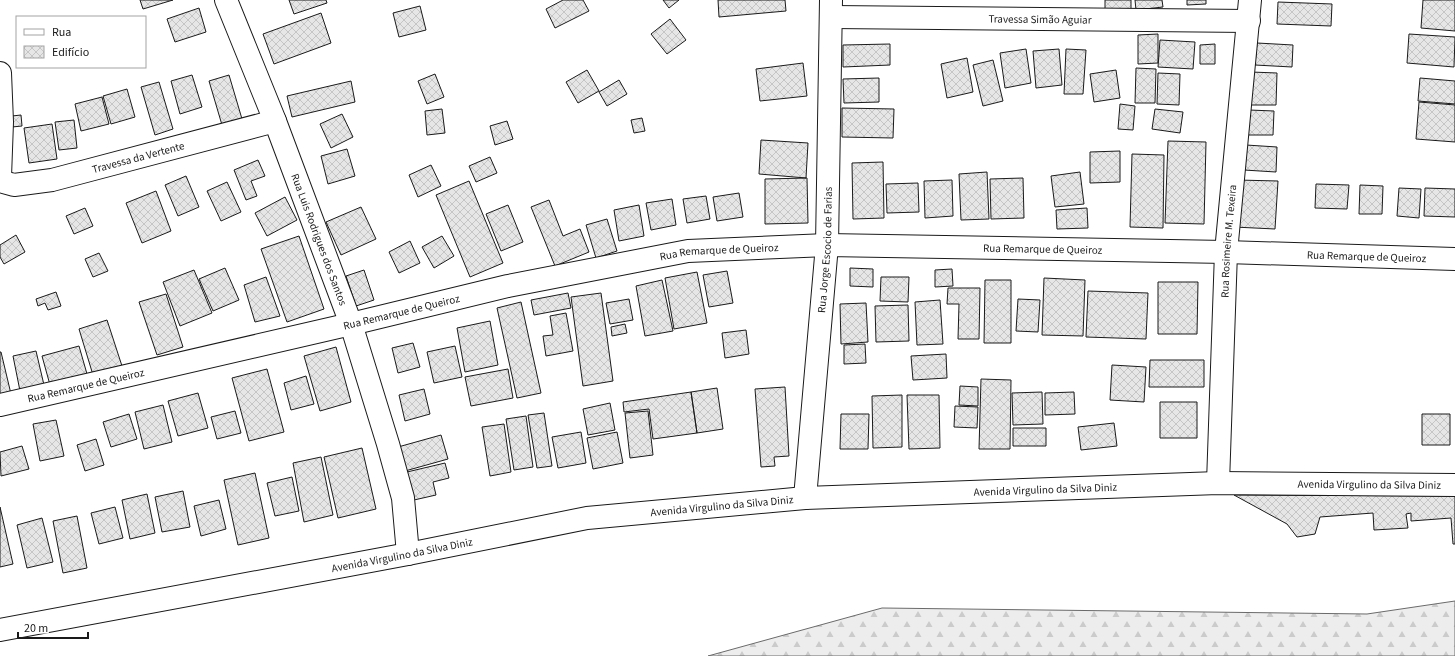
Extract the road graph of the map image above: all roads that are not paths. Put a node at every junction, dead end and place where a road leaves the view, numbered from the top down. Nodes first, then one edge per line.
1 (226, 0) edge
2 (832, 9) edge
3 (1250, 10) edge
4 (0, 73) edge
5 (276, 120) junction
6 (0, 177) edge
7 (0, 181) edge
8 (827, 245) junction
9 (1226, 252) junction
10 (1455, 259) edge
11 (351, 324) junction
12 (0, 405) edge
13 (1218, 483) junction
14 (1455, 485) edge
15 (806, 498) junction
16 (408, 554) junction
17 (0, 630) edge

1 - 5 street, Rua Luis Rodrigues dos Santos
2 - 3 street, Travessa Simão Aguiar
2 - 8 street, Rua Jorge Escocio de Farias
3 - 9 street, Rua Rosimeire M. Texeira
4 - 6 street
5 - 7 street, Travessa da Vertente
5 - 11 street, Rua Luis Rodrigues dos Santos
8 - 9 street, Rua Remarque de Queiroz
8 - 11 street, Rua Remarque de Queiroz
8 - 15 street, Rua Jorge Escocio de Farias
9 - 10 street, Rua Remarque de Queiroz
9 - 13 street, Rua Rosimeire M. Texeira
11 - 12 street, Rua Remarque de Queiroz
11 - 16 street, Rua Luis Rodrigues dos Santos
13 - 14 street, Avenida Virgulino da Silva Diniz
13 - 15 street, Avenida Virgulino da Silva Diniz
15 - 16 street, Avenida Virgulino da Silva Diniz
16 - 17 street, Avenida Virgulino da Silva Diniz

